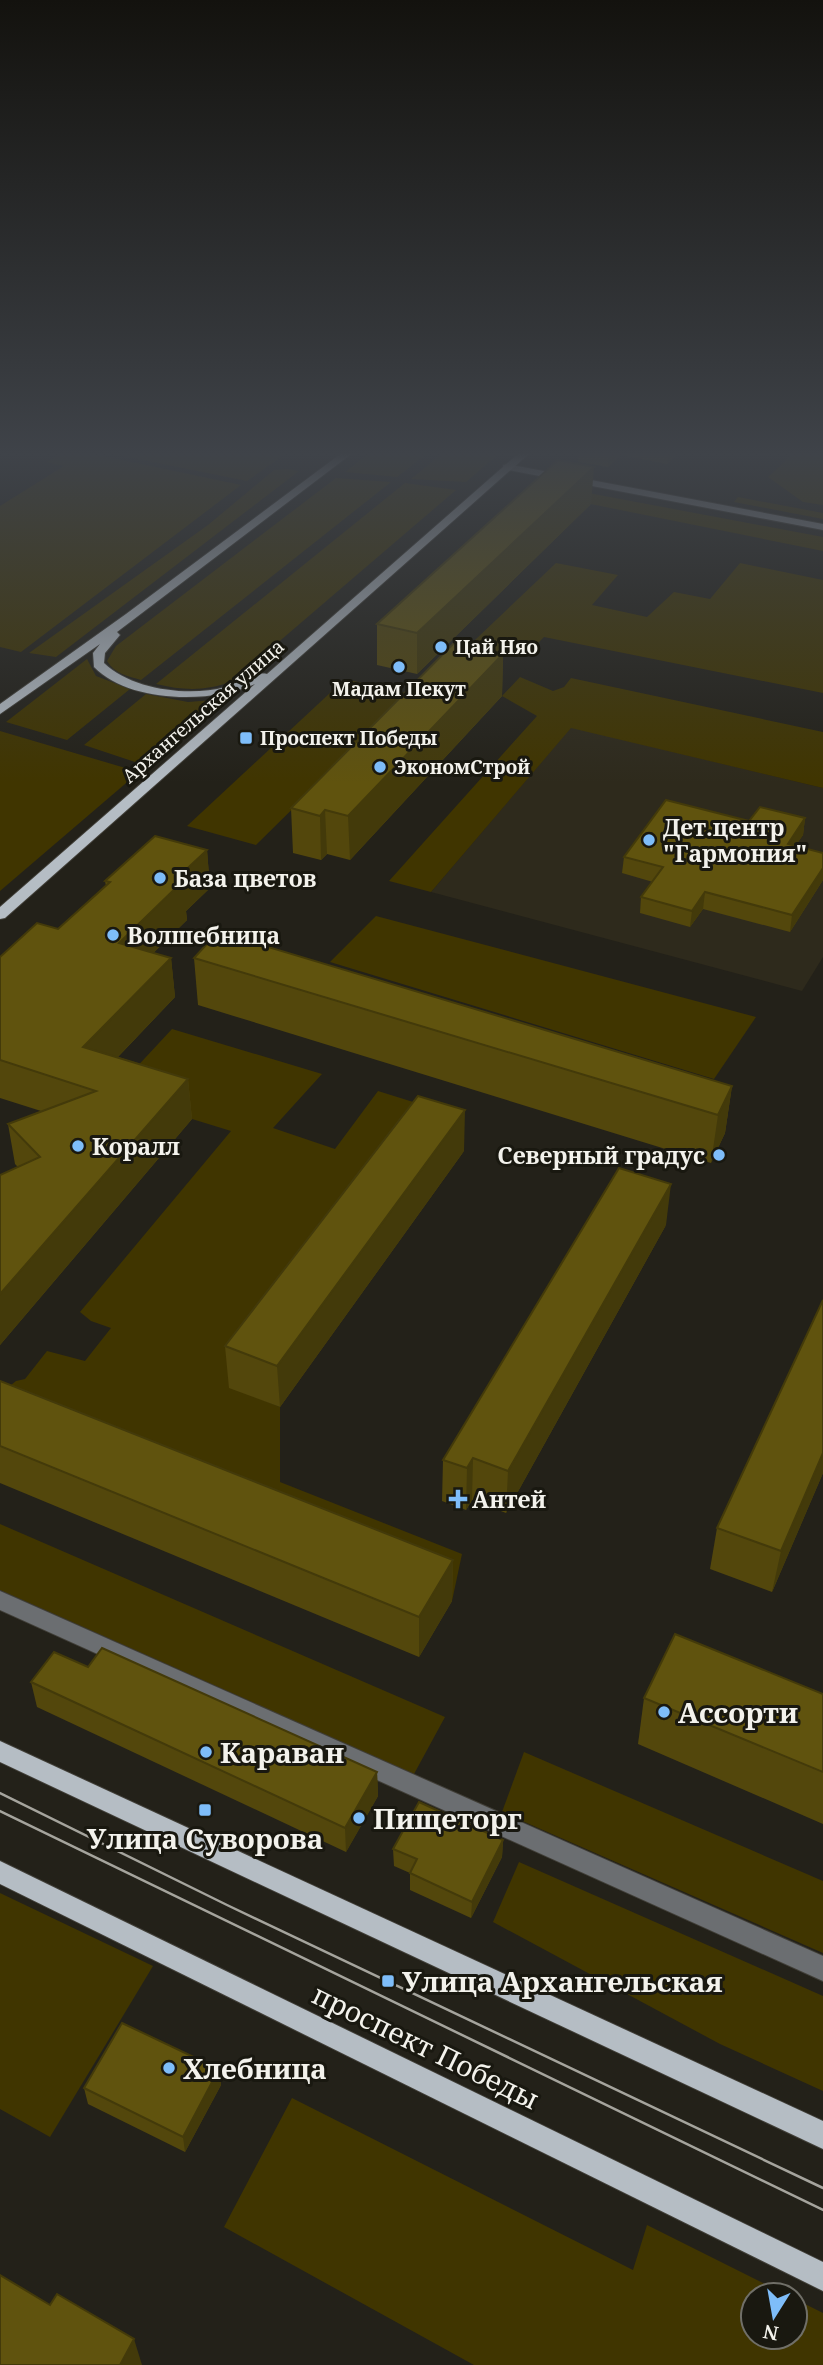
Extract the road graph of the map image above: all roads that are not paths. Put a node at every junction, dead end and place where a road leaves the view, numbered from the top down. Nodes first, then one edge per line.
1 (203, 562) edge
2 (400, 562) edge
3 (130, 617) junction
4 (289, 662) junction
5 (0, 710) edge
6 (0, 915) edge
7 (0, 1600) edge
8 (0, 1751) edge
9 (0, 1872) edge
10 (823, 1969) edge
11 (823, 2135) edge
12 (823, 2277) edge

1 - 3 main road
2 - 4 main road, Архангельская улица
3 - 4 main road
3 - 5 main road
4 - 6 main road, Архангельская улица
7 - 10 street
8 - 11 main road
9 - 12 main road, проспект Победы

